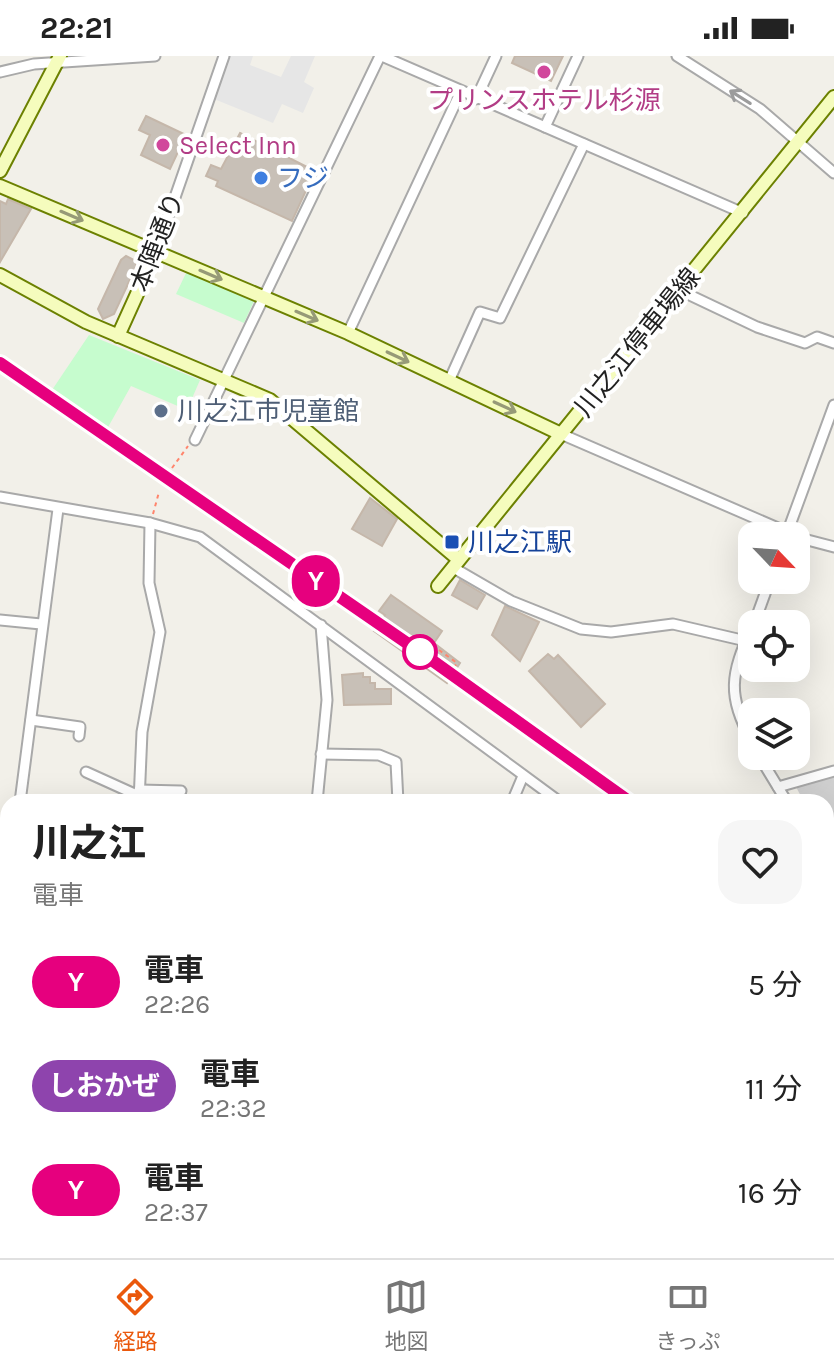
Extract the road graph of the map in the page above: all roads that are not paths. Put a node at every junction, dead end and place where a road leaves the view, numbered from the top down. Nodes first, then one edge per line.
1 (155, 56) edge
2 (224, 56) edge
3 (381, 56) edge
4 (496, 56) edge
5 (578, 56) edge
6 (677, 56) edge
7 (58, 59) edge
8 (0, 72) edge
9 (461, 91) junction
10 (834, 97) edge
11 (476, 99) junction
12 (545, 127) junction
13 (800, 141) junction
14 (584, 144) junction
15 (0, 171) edge
16 (834, 173) edge
17 (0, 186) edge
18 (743, 213) junction
19 (156, 252) junction
20 (0, 275) edge
21 (679, 290) junction
22 (265, 299) junction
23 (348, 333) junction
24 (118, 336) junction
25 (834, 343) edge
26 (226, 379) junction
27 (449, 381) junction
28 (834, 405) edge
29 (561, 434) junction
30 (195, 440) road end
31 (0, 497) edge
32 (58, 509) junction
33 (760, 522) edge
34 (794, 522) edge
35 (150, 523) junction
36 (810, 541) edge
37 (834, 547) edge
38 (455, 563) junction
39 (438, 586) dead end
40 (0, 620) edge
41 (41, 624) junction
42 (321, 625) junction
43 (738, 639) edge
44 (738, 658) edge
45 (738, 713) edge
46 (31, 720) junction
47 (79, 736) dead end
48 (321, 754) junction
49 (768, 770) edge
50 (834, 771) edge
51 (86, 772) dead end
52 (523, 776) junction
53 (778, 787) junction
54 (181, 791) dead end
55 (21, 794) edge
56 (135, 794) edge
57 (139, 794) edge
58 (156, 794) edge
59 (318, 794) edge
60 (398, 794) edge
61 (515, 794) edge
62 (549, 794) edge
63 (782, 794) edge

1 - 7 street
2 - 19 street, 本陣通り
3 - 9 street
3 - 22 street
4 - 11 street
5 - 12 street
13 -> 6 street
7 - 8 street
7 - 15 street
9 - 11 street
9 - 23 street
10 - 13 street, 川之江停車場線
11 - 12 street
12 - 14 street
13 - 16 street
13 - 18 street, 川之江停車場線
14 - 18 street
14 - 27 street
17 -> 19 street
18 - 21 street, 川之江停車場線
19 -> 22 street
19 - 24 street, 本陣通り
20 - 24 street
21 - 25 street
21 - 29 street, 川之江停車場線
22 -> 23 street
22 - 26 street
23 -> 27 street
24 - 26 street
26 - 30 street
26 - 38 street
27 -> 29 street
28 - 34 street
29 - 33 street
29 - 38 street, 川之江停車場線
31 - 32 street
32 - 35 street
32 - 41 street
35 - 42 street
35 - 57 street
36 - 37 street
38 - 39 street, 川之江停車場線
38 - 43 street
40 - 41 street
41 - 46 street
42 - 48 street
42 - 52 street
44 - 45 street
46 - 47 street
46 - 55 street
48 - 59 street
48 - 60 street
49 - 53 street
50 - 53 street
51 - 56 street
52 - 61 street
52 - 62 street
53 - 63 street
54 - 58 street

